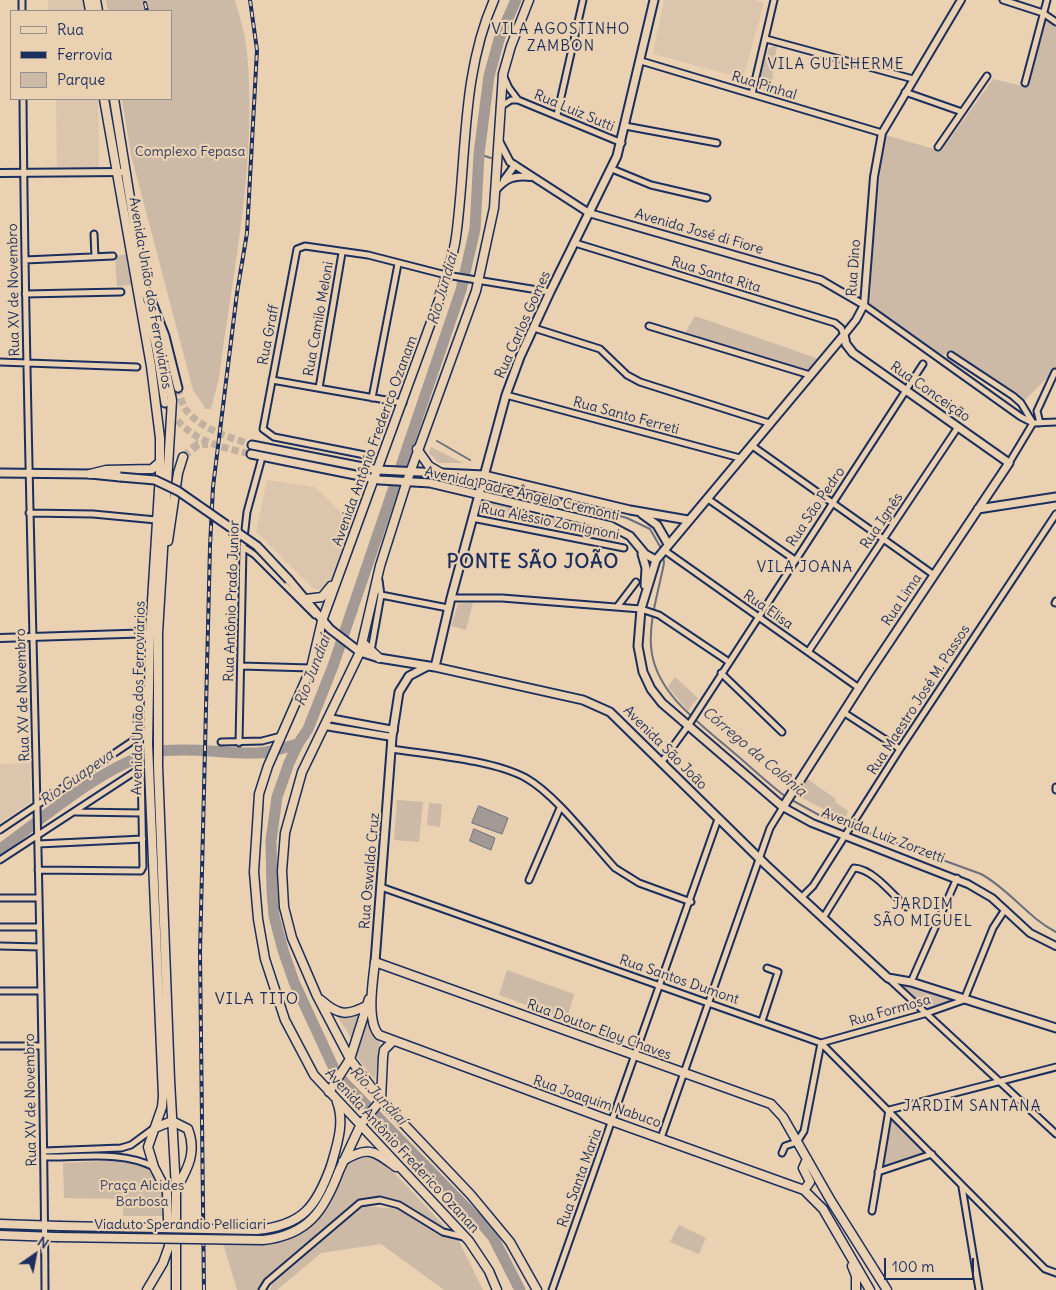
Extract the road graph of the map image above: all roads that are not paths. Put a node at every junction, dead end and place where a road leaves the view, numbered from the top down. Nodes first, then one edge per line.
1 (494, 0) edge
2 (529, 0) edge
3 (583, 0) edge
4 (654, 0) edge
5 (774, 0) edge
6 (961, 0) edge
7 (1003, 0) edge
8 (1047, 0) edge
9 (1043, 13) junction
10 (1056, 22) edge
11 (766, 39) junction
12 (641, 60) junction
13 (503, 74) junction
14 (987, 76) dead end
15 (913, 79) junction
16 (1025, 83) dead end
17 (905, 92) junction
18 (752, 94) junction
19 (23, 100) edge
20 (104, 100) edge
21 (114, 100) edge
22 (518, 100) junction
23 (500, 108) junction
24 (962, 112) junction
25 (557, 115) junction
26 (625, 126) junction
27 (882, 133) junction
28 (498, 139) junction
29 (622, 143) junction
30 (717, 143) dead end
31 (938, 147) dead end
32 (515, 165) junction
33 (612, 168) junction
34 (23, 172) junction
35 (116, 172) junction
36 (126, 172) junction
37 (0, 173) edge
38 (531, 177) junction
39 (503, 182) junction
40 (495, 191) junction
41 (707, 198) dead end
42 (589, 213) junction
43 (94, 234) dead end
44 (575, 243) junction
45 (342, 253) junction
46 (112, 256) dead end
47 (95, 257) junction
48 (25, 260) junction
49 (398, 264) junction
50 (143, 275) junction
51 (449, 275) junction
52 (476, 280) junction
53 (121, 292) dead end
54 (550, 292) junction
55 (25, 294) junction
56 (139, 302) junction
57 (864, 305) junction
58 (649, 326) dead end
59 (534, 328) junction
60 (844, 335) junction
61 (951, 355) dead end
62 (0, 362) edge
63 (26, 363) junction
64 (923, 364) dead end
65 (138, 367) dead end
66 (1055, 372) dead end
67 (810, 375) junction
68 (272, 380) junction
69 (178, 388) tunnel mouth
70 (319, 388) junction
71 (906, 390) junction
72 (506, 395) junction
73 (372, 398) junction
74 (165, 403) tunnel mouth
75 (403, 403) junction
76 (1056, 422) edge
77 (769, 423) junction
78 (1033, 423) junction
79 (1040, 424) junction
80 (958, 427) junction
81 (252, 445) tunnel mouth
82 (751, 445) junction
83 (417, 449) junction
84 (251, 454) tunnel mouth
85 (370, 456) dead end
86 (183, 457) tunnel mouth
87 (740, 458) junction
88 (261, 461) dead end
89 (160, 462) junction
90 (1009, 463) junction
91 (381, 471) junction
92 (0, 473) edge
93 (28, 473) junction
94 (441, 473) junction
95 (90, 474) junction
96 (484, 475) junction
97 (406, 477) junction
98 (378, 479) junction
99 (478, 495) junction
100 (1056, 496) edge
101 (708, 499) junction
102 (832, 503) junction
103 (978, 509) junction
104 (630, 510) junction
105 (29, 513) junction
106 (1056, 514) edge
107 (472, 518) junction
108 (156, 520) junction
109 (688, 520) junction
110 (882, 539) junction
111 (636, 542) junction
112 (243, 547) junction
113 (624, 548) dead end
114 (662, 552) junction
115 (795, 560) junction
116 (380, 566) junction
117 (340, 571) junction
118 (934, 576) junction
119 (161, 582) junction
120 (636, 582) dead end
121 (381, 595) junction
122 (645, 596) junction
123 (451, 598) junction
124 (306, 599) junction
125 (617, 607) junction
126 (448, 608) junction
127 (645, 610) junction
128 (758, 616) junction
129 (322, 620) junction
130 (150, 633) junction
131 (158, 633) junction
132 (0, 638) edge
133 (32, 638) junction
134 (363, 643) junction
135 (356, 650) junction
136 (371, 651) junction
137 (808, 652) junction
138 (379, 658) junction
139 (729, 662) junction
140 (241, 666) junction
141 (431, 667) junction
142 (311, 668) junction
143 (721, 673) junction
144 (859, 688) junction
145 (843, 712) junction
146 (329, 718) junction
147 (690, 723) junction
148 (325, 726) junction
149 (148, 730) junction
150 (782, 732) dead end
151 (393, 734) junction
152 (281, 736) junction
153 (221, 742) dead end
154 (239, 743) junction
155 (392, 748) junction
156 (900, 750) junction
157 (661, 763) junction
158 (146, 766) junction
159 (158, 766) junction
160 (268, 766) joint
161 (784, 805) junction
162 (560, 808) junction
163 (37, 809) junction
164 (75, 812) junction
165 (142, 813) junction
166 (718, 818) junction
167 (0, 830) edge
168 (38, 832) junction
169 (846, 833) junction
170 (142, 839) junction
171 (38, 844) junction
172 (760, 859) junction
173 (0, 860) edge
174 (38, 870) junction
175 (957, 878) junction
176 (529, 880) dead end
177 (381, 887) junction
178 (0, 898) edge
179 (39, 898) junction
180 (801, 898) junction
181 (691, 902) junction
182 (906, 907) dead end
183 (1004, 910) junction
184 (823, 918) junction
185 (0, 927) edge
186 (39, 927) junction
187 (0, 946) edge
188 (40, 946) junction
189 (1056, 946) edge
190 (375, 962) junction
191 (767, 968) dead end
192 (888, 978) junction
193 (911, 982) junction
194 (662, 985) junction
195 (372, 990) junction
196 (0, 991) edge
197 (40, 991) junction
198 (948, 994) junction
199 (317, 996) junction
200 (964, 1000) junction
201 (709, 1003) junction
202 (368, 1005) junction
203 (948, 1005) junction
204 (924, 1014) junction
205 (762, 1021) junction
206 (1056, 1028) edge
207 (392, 1041) junction
208 (821, 1043) junction
209 (0, 1046) edge
210 (42, 1046) junction
211 (636, 1057) junction
212 (350, 1059) junction
213 (1056, 1067) edge
214 (684, 1074) junction
215 (998, 1083) junction
216 (331, 1088) junction
217 (335, 1098) junction
218 (380, 1101) junction
219 (889, 1110) junction
220 (172, 1121) junction
221 (612, 1122) junction
222 (361, 1124) junction
223 (155, 1128) junction
224 (1056, 1134) edge
225 (661, 1138) junction
226 (797, 1142) junction
227 (44, 1151) junction
228 (782, 1153) dead end
229 (932, 1154) junction
230 (44, 1157) junction
231 (807, 1159) junction
232 (343, 1161) junction
233 (154, 1168) junction
234 (878, 1172) junction
235 (412, 1178) junction
236 (962, 1186) junction
237 (176, 1189) junction
238 (807, 1191) junction
239 (831, 1202) junction
240 (872, 1211) dead end
241 (0, 1224) edge
242 (45, 1225) junction
243 (0, 1235) edge
244 (45, 1237) junction
245 (466, 1237) junction
246 (850, 1256) junction
247 (1056, 1273) edge
248 (45, 1290) edge
249 (147, 1290) edge
250 (176, 1290) edge
251 (262, 1290) edge
252 (498, 1290) edge
253 (537, 1290) edge
254 (552, 1290) edge
255 (856, 1290) edge
256 (870, 1290) edge
257 (887, 1290) edge
258 (979, 1290) edge

1 - 51 main road, Avenida Antônio Frederico Ozanam
2 - 13 main road
3 - 25 street
4 - 12 main road, Rua Carlos Gomes
5 - 11 street
6 - 15 street, Rua Dino
7 - 9 street
8 - 9 street
9 - 10 street
9 - 16 street
11 - 15 street
11 - 18 street
12 - 18 street, Rua Pinhal
12 - 26 main road, Rua Carlos Gomes
13 - 22 street, Rua Luiz Sutti
13 - 23 main road
14 - 24 street
15 - 17 street, Rua Dino
17 - 24 street
17 - 27 street, Rua Dino
18 - 27 street, Rua Pinhal
19 - 34 street, Rua XV de Novembro
20 - 35 main road, Avenida União dos Ferroviários
21 - 36 main road, Avenida União dos Ferroviários
22 - 23 street, Rua Luiz Sutti
22 - 25 street, Rua Luiz Sutti
23 - 28 main road
24 - 31 street
25 - 29 street, Rua Luiz Sutti
26 - 29 main road, Rua Carlos Gomes
26 - 30 street
27 - 57 street, Rua Dino
28 - 32 street, Avenida José di Fiore
28 - 40 main road
29 - 33 main road, Rua Carlos Gomes
32 - 38 street, Avenida José di Fiore
32 - 39 street
33 - 41 street
33 - 42 main road, Rua Carlos Gomes
34 - 35 street
34 - 37 street
34 - 48 street, Rua XV de Novembro
35 - 36 street
35 - 56 main road, Avenida União dos Ferroviários
36 - 50 main road, Avenida União dos Ferroviários
38 - 39 street
38 - 42 street, Avenida José di Fiore
39 - 40 street
40 - 52 main road
42 - 44 main road, Rua Carlos Gomes
42 - 57 street, Avenida José di Fiore
43 - 47 street
44 - 54 main road, Rua Carlos Gomes
44 - 60 street, Rua Santa Rita
45 - 49 street
45 - 68 street, Rua Graff
45 - 70 street, Rua Camilo Meloni
46 - 47 street
47 - 48 street
48 - 55 street, Rua XV de Novembro
49 - 51 street
49 - 73 street
50 - 69 main road
50 - 119 main road, Avenida União dos Ferroviários
51 - 52 street
51 - 75 main road, Avenida Antônio Frederico Ozanam
52 - 54 street
52 - 83 main road
53 - 55 street
54 - 59 main road, Rua Carlos Gomes
55 - 63 street, Rua XV de Novembro
56 - 74 main road
56 - 89 main road, Avenida União dos Ferroviários
57 - 60 street, Rua Dino
57 - 78 street
58 - 67 street
59 - 72 main road, Rua Carlos Gomes
59 - 77 street
60 - 67 main road, Rua Dino
60 - 71 main road, Rua Conceição
61 - 78 street
62 - 63 street
63 - 65 street
63 - 93 street, Rua XV de Novembro
64 - 71 street, Rua São Pedro
66 - 79 street
67 - 77 main road, Rua Dino
68 - 70 street
68 - 85 street, Rua Graff
70 - 73 street
71 - 80 main road, Rua Conceição
71 - 102 street, Rua São Pedro
72 - 87 street, Rua Santo Ferreti
72 - 96 main road, Rua Carlos Gomes
73 - 75 street
75 - 91 main road, Avenida Antônio Frederico Ozanam
76 - 79 street
77 - 82 main road, Rua Dino
78 - 79 street
78 - 90 street, Rua Lima
80 - 90 main road, Rua Conceição
80 - 110 street, Rua Ignês
81 - 91 main road, Avenida Padre Ângelo Cremonti
82 - 87 main road, Rua Dino
82 - 102 street
83 - 94 main road
83 - 97 main road
84 - 98 main road, Avenida Padre Ângelo Cremonti
86 - 119 main road
87 - 101 main road, Rua Dino
88 - 112 street, Rua Antônio Prado Junior
89 - 95 main road
89 - 108 main road, Avenida União dos Ferroviários
90 - 103 main road, Rua Lima
91 - 97 main road, Avenida Padre Ângelo Cremonti
91 - 98 main road, Avenida Antônio Frederico Ozanam
92 - 93 main road, Avenida São João
93 - 95 main road, Avenida São João
93 - 105 street, Rua XV de Novembro
94 - 96 main road, Avenida Padre Ângelo Cremonti
94 - 97 main road, Avenida Padre Ângelo Cremonti
95 - 124 main road, Avenida São João, bridge
96 - 99 main road, Rua Carlos Gomes
96 - 104 main road, Avenida Padre Ângelo Cremonti
97 - 98 main road, Avenida Padre Ângelo Cremonti
97 - 99 main road, Avenida Padre Ângelo Cremonti
97 - 116 main road
98 - 117 main road, Avenida Antônio Frederico Ozanam
99 - 107 main road, Rua Carlos Gomes
99 - 111 main road, Avenida Padre Ângelo Cremonti
100 - 103 main road
101 - 109 main road, Rua Dino
101 - 115 street
102 - 110 street
102 - 115 street, Rua São Pedro
103 - 118 main road, Rua Lima
104 - 109 main road, Avenida Padre Ângelo Cremonti
104 - 114 main road, Avenida Padre Ângelo Cremonti
105 - 108 street
105 - 133 street, Rua XV de Novembro
106 - 156 street, Rua Maestro José M. Passos
107 - 113 street, Rua Aléssio Zomignoni
107 - 123 main road, Rua Carlos Gomes
108 - 130 main road, Avenida União dos Ferroviários
109 - 114 main road, Rua Dino
110 - 118 street
110 - 137 street, Rua Ignês
111 - 114 main road, Avenida Padre Ângelo Cremonti
111 - 122 main road
112 - 129 street, Avenida São João
112 - 140 street, Rua Antônio Prado Junior
114 - 122 main road, Avenida Luiz Zorzetti
114 - 128 street, Rua Elisa
115 - 128 street, Rua São Pedro
116 - 121 street
116 - 134 main road
117 - 124 main road
117 - 129 main road, Avenida Antônio Frederico Ozanam
118 - 144 main road, Rua Lima
119 - 131 main road, Avenida União dos Ferroviários
120 - 125 street
121 - 126 street
121 - 136 street
122 - 127 main road, Avenida Luiz Zorzetti
123 - 125 street
123 - 126 main road, Rua Carlos Gomes
124 - 129 main road, Avenida São João
125 - 127 street
126 - 141 main road, Rua Carlos Gomes
127 - 139 street
127 - 147 main road, Avenida Luiz Zorzetti
128 - 137 street, Rua Elisa
128 - 139 street, Rua São Pedro
129 - 135 main road, Avenida São João
129 - 142 main road, Avenida Antônio Frederico Ozanam
130 - 131 street
130 - 133 street
130 - 149 main road, Avenida União dos Ferroviários
131 - 159 main road, Avenida União dos Ferroviários
132 - 133 street
133 - 163 street, Rua XV de Novembro
134 - 135 main road
134 - 136 main road
135 - 138 main road, Avenida São João
135 - 146 main road
136 - 138 main road
137 - 144 street, Rua Elisa
138 - 141 main road, Avenida São João
139 - 143 street, Rua São Pedro
140 - 142 street
140 - 154 street, Rua Antônio Prado Junior
141 - 151 main road, Rua Oswaldo Cruz
141 - 157 main road, Avenida São João
142 - 152 main road, Avenida Antônio Frederico Ozanam
143 - 147 street, Rua São Pedro
143 - 150 street
144 - 145 main road, Rua Lima
145 - 156 street
145 - 161 main road, Rua Lima
146 - 148 main road
146 - 151 street
147 - 157 street, Rua São Pedro
147 - 161 main road, Avenida Luiz Zorzetti
148 - 151 street
148 - 199 main road
149 - 158 main road, Avenida União dos Ferroviários
149 - 163 street
151 - 155 main road, Rua Oswaldo Cruz
152 - 154 street
152 - 160 main road, Avenida Antônio Frederico Ozanam
153 - 154 street
155 - 162 street
155 - 177 main road, Rua Oswaldo Cruz
156 - 169 street, Rua Maestro José M. Passos
157 - 166 main road, Avenida São João
158 - 159 street
158 - 164 street
158 - 165 street
158 - 223 main road, Avenida União dos Ferroviários
159 - 220 main road, Avenida União dos Ferroviários
160 - 216 main road, Avenida Antônio Frederico Ozanan
161 - 169 street, Avenida Luiz Zorzetti
161 - 172 street
162 - 176 street
162 - 181 street
163 - 167 street
163 - 168 street, Rua XV de Novembro
164 - 165 street
164 - 168 street
165 - 170 street
166 - 172 main road, Avenida São João
166 - 181 street, Rua Santa Maria
168 - 171 street, Rua XV de Novembro
168 - 173 street
169 - 175 street, Avenida Luiz Zorzetti
169 - 180 street, Rua Maestro José M. Passos
170 - 171 street
170 - 174 street
171 - 174 street, Rua XV de Novembro
172 - 180 main road, Avenida São João
172 - 201 street
174 - 179 street, Rua XV de Novembro
175 - 183 street, Avenida Luiz Zorzetti
175 - 193 street
177 - 190 main road, Rua Oswaldo Cruz
177 - 194 street, Rua Santos Dumont
178 - 179 street
179 - 186 street, Rua XV de Novembro
180 - 184 main road, Avenida São João
181 - 194 street, Rua Santa Maria
182 - 184 street
183 - 189 street, Avenida Luiz Zorzetti
183 - 200 street
184 - 192 main road, Avenida São João
185 - 186 street
186 - 188 street, Rua XV de Novembro
187 - 188 street
188 - 197 street, Rua XV de Novembro
190 - 195 main road, Rua Oswaldo Cruz
190 - 211 main road, Rua Doutor Eloy Chaves
191 - 205 street
192 - 193 main road
192 - 204 street, Avenida São João
193 - 198 main road
194 - 201 street, Rua Santos Dumont
194 - 211 street, Rua Santa Maria
195 - 202 main road
195 - 207 main road, Rua Oswaldo Cruz
196 - 197 street
197 - 210 street, Rua XV de Novembro
198 - 200 main road
198 - 203 street
199 - 202 main road
199 - 212 main road
200 - 203 street, Rua Formosa
200 - 206 main road
201 - 205 street, Rua Santos Dumont
201 - 214 street
202 - 212 main road
203 - 204 street, Rua Formosa
204 - 208 street, Rua Formosa
204 - 215 street, Avenida São João
205 - 208 street, Rua Santos Dumont
207 - 218 main road
207 - 221 main road, Rua Joaquim Nabuco
208 - 219 street, Rua Santos Dumont
208 - 226 street
209 - 210 street
210 - 227 street, Rua XV de Novembro
211 - 214 main road, Rua Doutor Eloy Chaves
211 - 221 street, Rua Santa Maria
212 - 216 main road
212 - 218 main road
213 - 215 street
214 - 225 street
214 - 226 main road, Rua Doutor Eloy Chaves
215 - 219 street
215 - 224 street, Avenida São João
216 - 217 main road, Avenida Antônio Frederico Ozanan
217 - 222 main road, Avenida Antônio Frederico Ozanan
217 - 242 main road, Viaduto Sperandio Pelliciari, bridge
218 - 222 main road, Viaduto Sperandio Pelliciari
218 - 253 main road
219 - 229 street, Rua Santos Dumont
219 - 234 street
220 - 223 main road
220 - 237 main road, Avenida União dos Ferroviários
220 - 237 main road
221 - 225 main road, Rua Joaquim Nabuco
221 - 254 street, Rua Santa Maria
222 - 232 main road, Viaduto Sperandio Pelliciari
222 - 235 main road, Avenida Antônio Frederico Ozanan
223 - 227 street
223 - 233 main road, Avenida União dos Ferroviários
225 - 238 main road, Rua Joaquim Nabuco
226 - 228 street
226 - 231 main road, Rua Doutor Eloy Chaves
227 - 230 street, Rua XV de Novembro
229 - 234 street
229 - 236 street, Rua Santos Dumont
230 - 233 street
230 - 242 street, Rua XV de Novembro
231 - 238 main road
231 - 239 main road, Rua Doutor Eloy Chaves
232 - 235 main road
232 - 244 main road, Viaduto Sperandio Pelliciari, bridge
233 - 249 main road, Avenida União dos Ferroviários
234 - 240 street
235 - 245 main road, Avenida Antônio Frederico Ozanan
236 - 247 street, Rua Santos Dumont
236 - 258 street
237 - 250 main road, Avenida União dos Ferroviários
238 - 239 main road
238 - 246 main road
239 - 257 main road, Rua Doutor Eloy Chaves
241 - 242 main road, Viaduto Sperandio Pelliciari
242 - 244 street, Rua XV de Novembro
243 - 244 main road, Viaduto Sperandio Pelliciari
244 - 248 street, Rua XV de Novembro
245 - 251 street
245 - 252 main road, Avenida Antônio Frederico Ozanan
246 - 255 main road
246 - 256 main road

